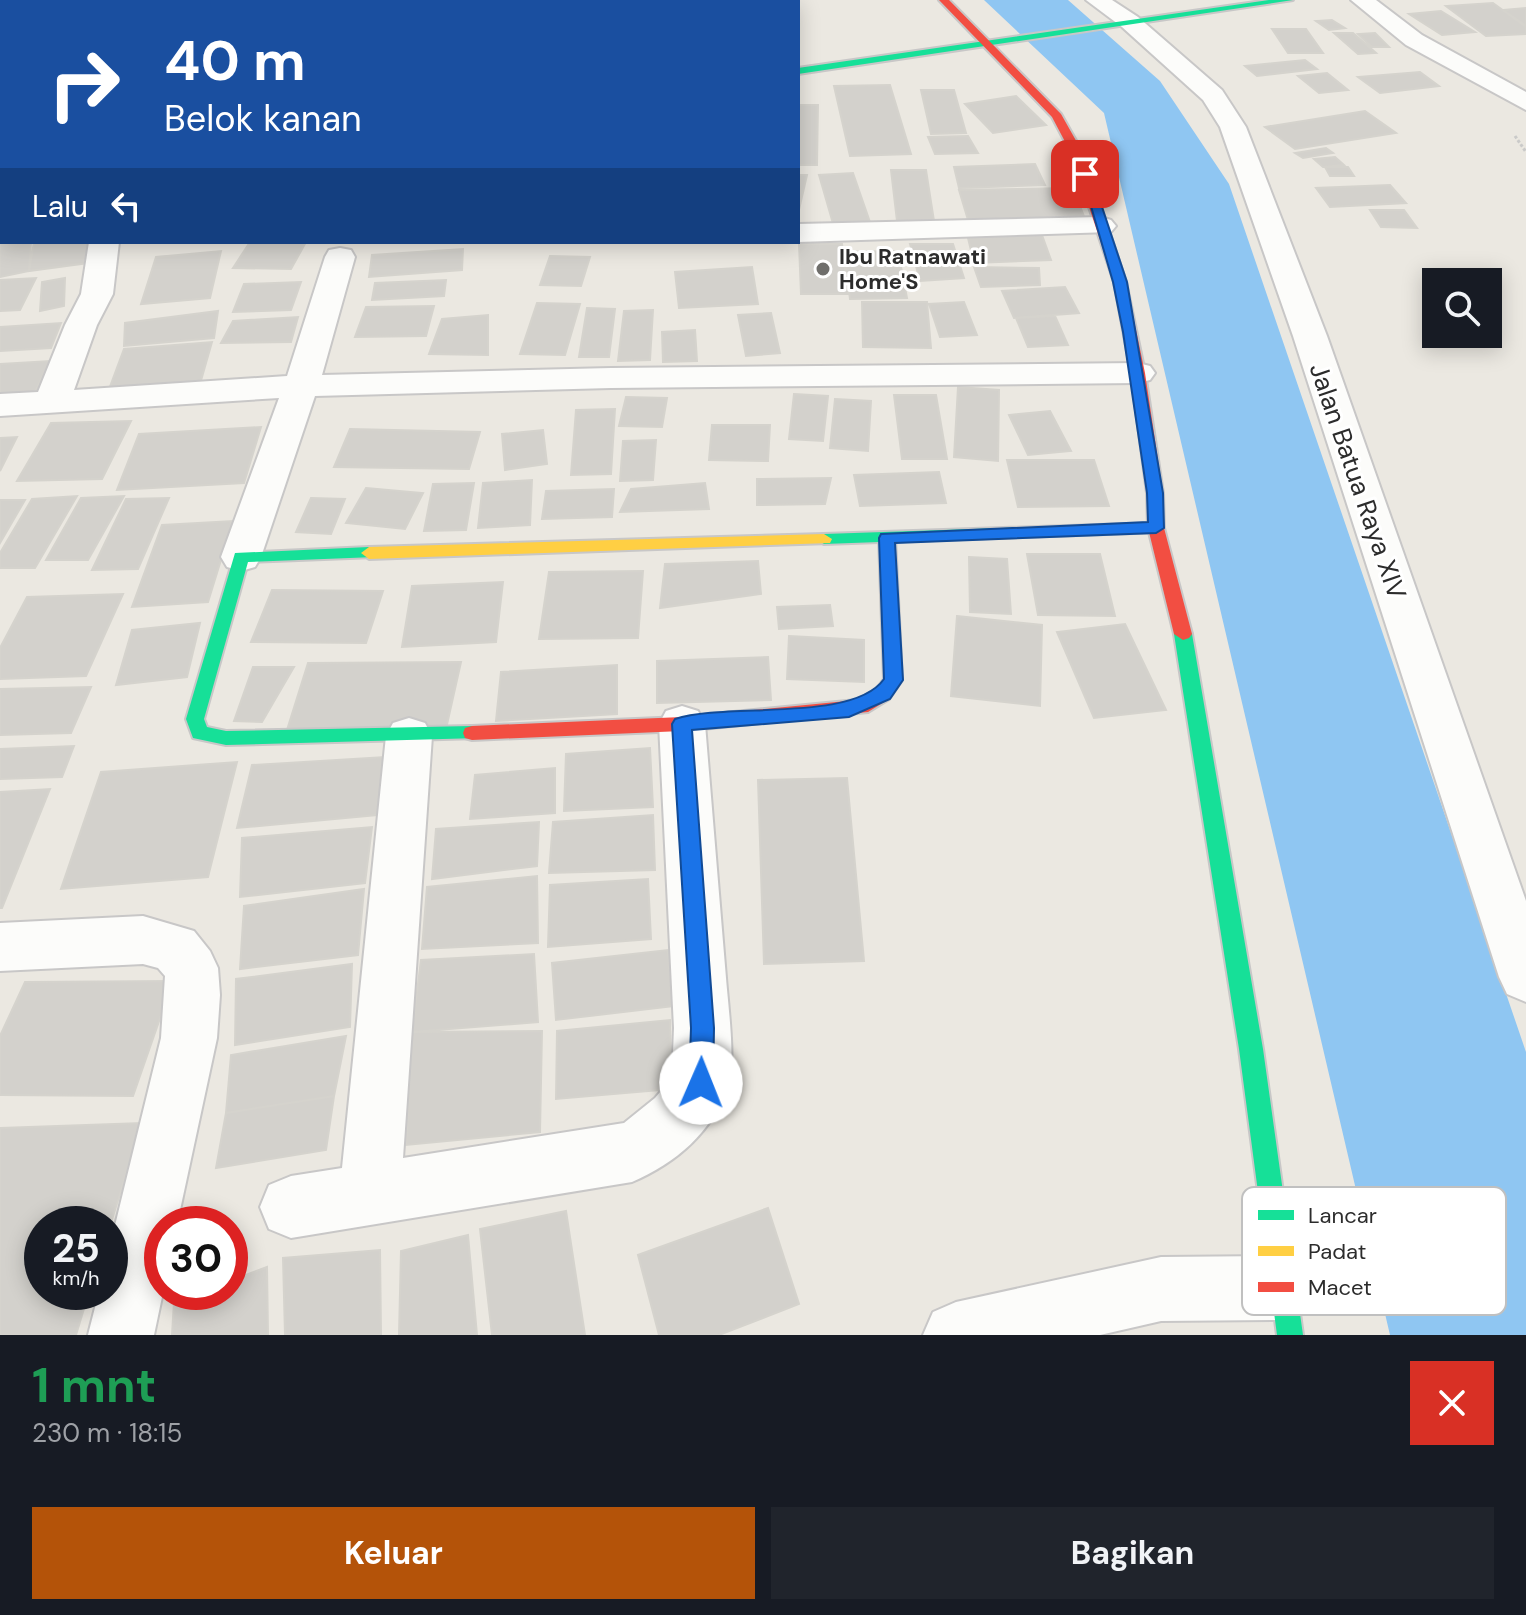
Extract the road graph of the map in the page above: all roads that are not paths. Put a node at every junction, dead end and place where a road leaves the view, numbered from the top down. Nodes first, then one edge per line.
1 (944, 0) edge
2 (1097, 0) edge
3 (1288, 0) edge
4 (1362, 0) edge
5 (1119, 24) junction
6 (996, 43) junction
7 (800, 71) edge
8 (1526, 102) edge
9 (1101, 226) junction
10 (800, 233) edge
11 (104, 244) edge
12 (340, 257) dead end
13 (1138, 373) junction
14 (301, 386) junction
15 (52, 401) junction
16 (0, 405) edge
17 (1156, 528) junction
18 (887, 538) junction
19 (241, 557) junction
20 (682, 724) junction
21 (409, 736) junction
22 (0, 947) edge
23 (1526, 977) edge
24 (1270, 1187) edge
25 (370, 1195) junction
26 (291, 1207) dead end
27 (1242, 1304) edge
28 (121, 1335) edge
29 (956, 1335) edge

1 - 6 street
2 - 5 street, Jalan Batua Raya XIV
3 - 5 street
4 - 8 street
5 - 6 street
5 - 23 street, Jalan Batua Raya XIV
6 - 7 street
6 - 9 street
9 - 10 street
9 - 13 street
11 - 15 street
12 - 14 street
13 - 14 street
13 - 17 street
14 - 15 street
14 - 19 street
15 - 16 street
17 - 18 street
17 - 24 street
18 - 19 street
18 - 20 street
19 - 21 street
20 - 21 street
20 - 25 street
21 - 25 street
22 - 28 street
25 - 26 street
27 - 29 street

